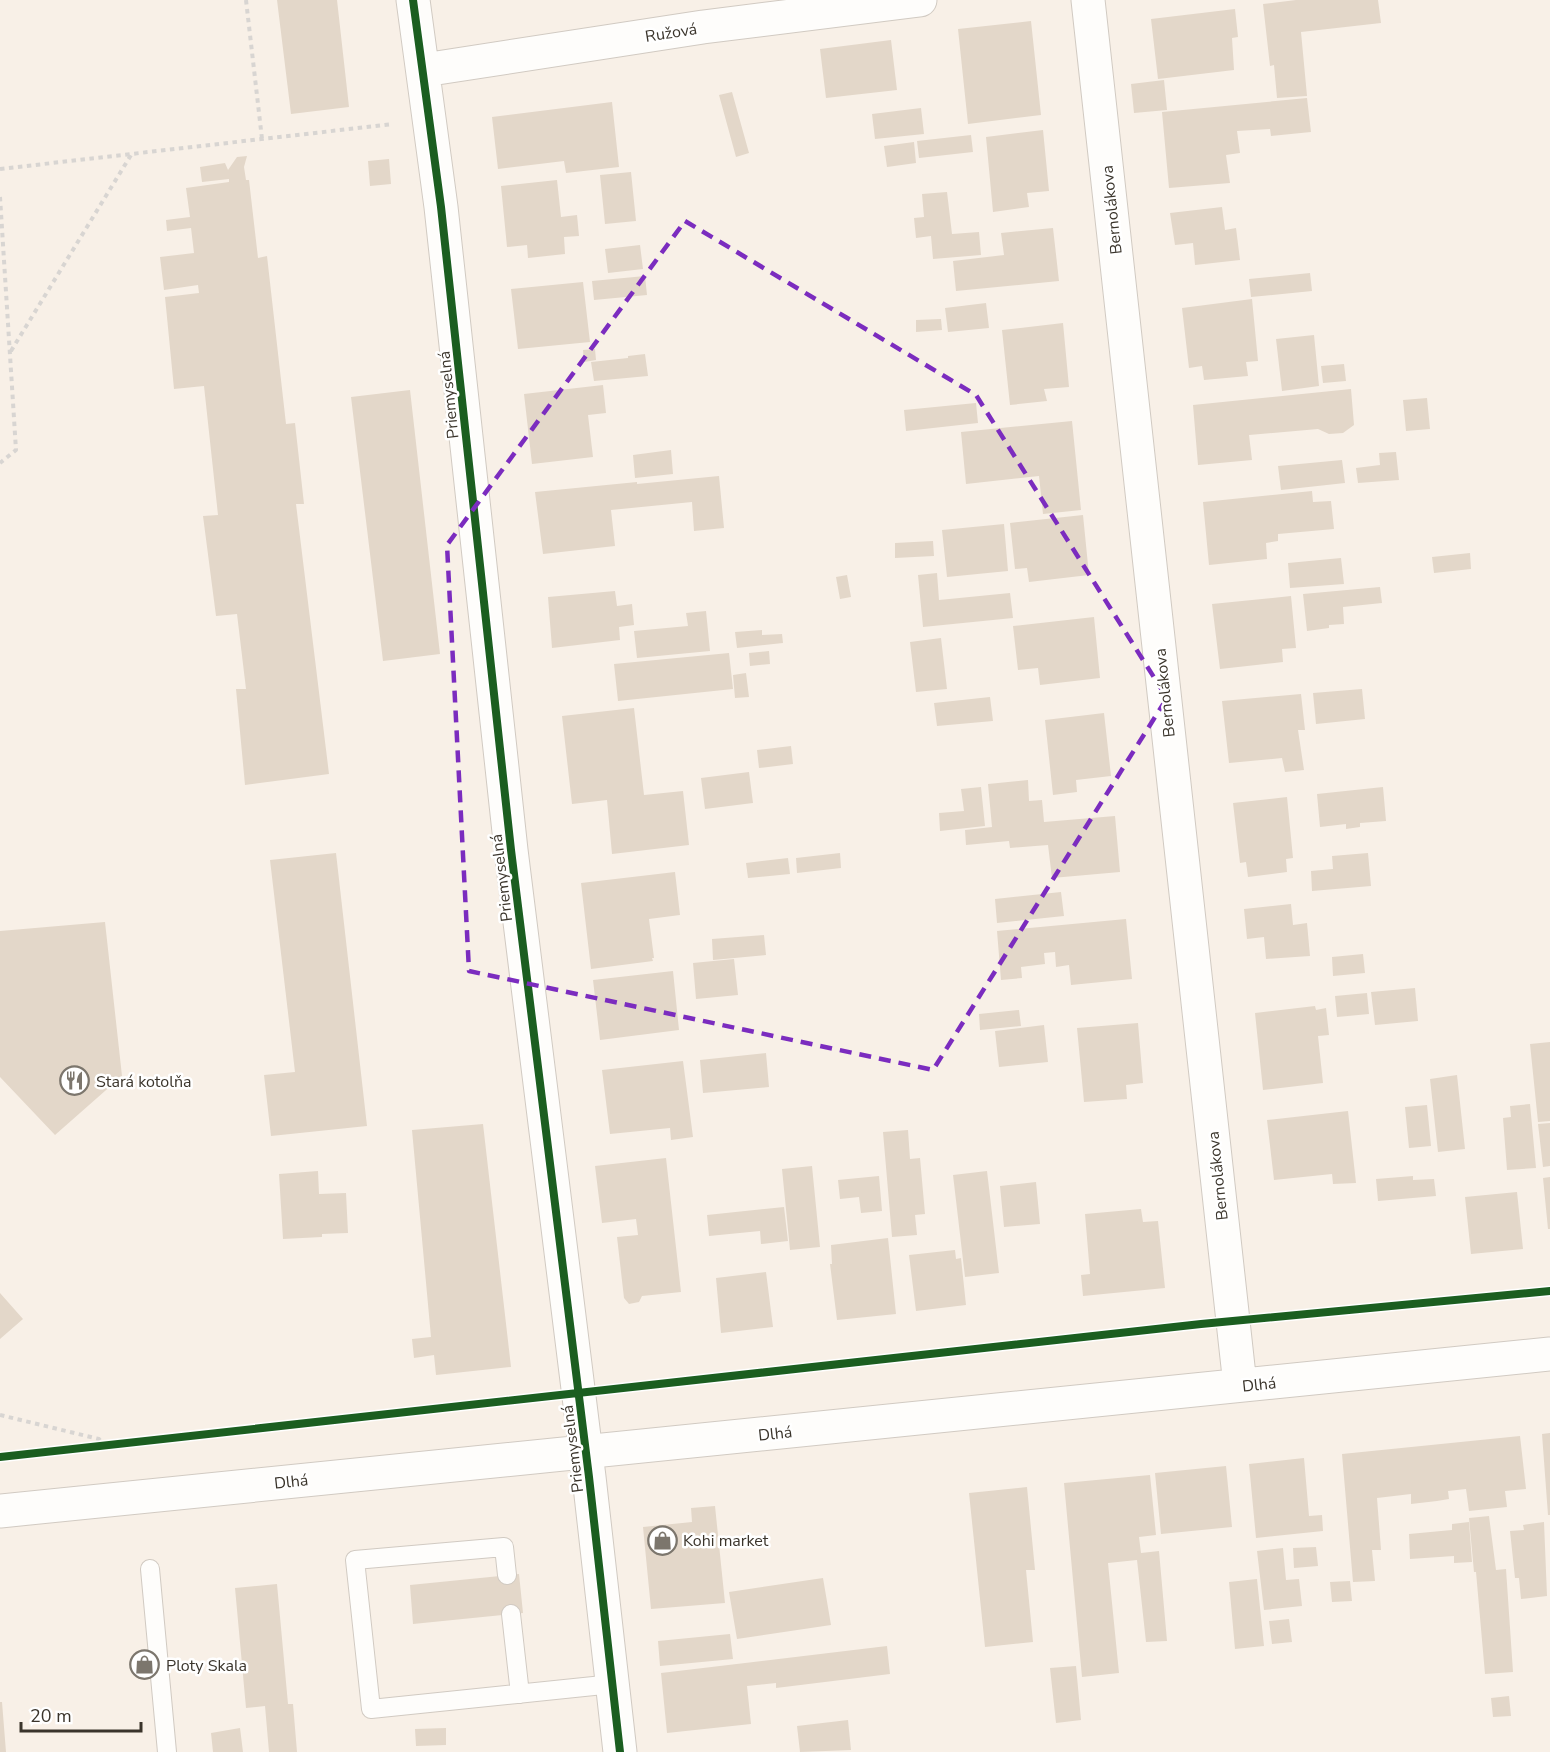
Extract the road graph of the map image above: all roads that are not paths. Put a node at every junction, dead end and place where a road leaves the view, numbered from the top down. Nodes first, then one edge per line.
1 (413, 0) edge
2 (920, 0) edge
3 (1088, 0) edge
4 (424, 70) junction
5 (1550, 1354) edge
6 (1240, 1385) junction
7 (586, 1452) junction
8 (0, 1511) edge
9 (150, 1569) dead end
10 (507, 1575) dead end
11 (511, 1614) dead end
12 (613, 1684) junction
13 (520, 1694) junction
14 (167, 1752) edge
15 (620, 1752) edge

1 - 4 street, Priemyselná
2 - 4 street, Ružová
3 - 6 street, Bernolákova
4 - 7 street, Priemyselná
5 - 6 street, Dlhá
6 - 7 street, Dlhá
7 - 8 street, Dlhá
7 - 12 street, Priemyselná
9 - 14 lane
10 - 13 lane
11 - 13 lane
12 - 13 lane
12 - 15 street, Priemyselná

